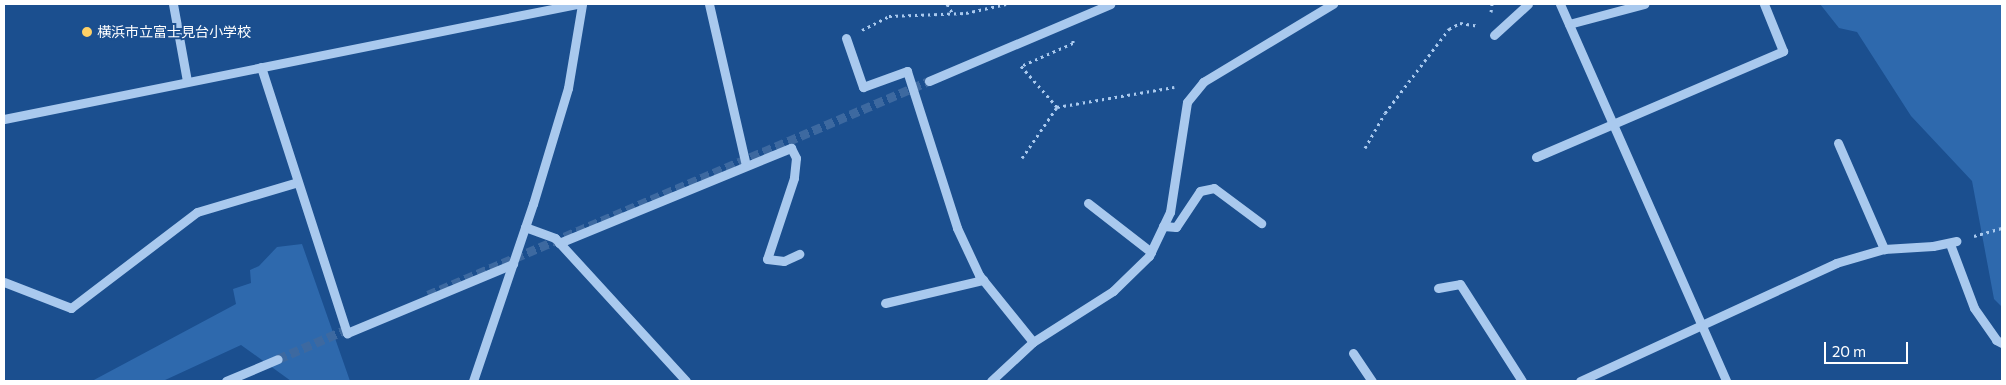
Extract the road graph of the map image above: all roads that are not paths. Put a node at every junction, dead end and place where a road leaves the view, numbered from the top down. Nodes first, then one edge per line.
1 (174, 4) edge
2 (577, 4) edge
3 (582, 4) edge
4 (709, 4) edge
5 (1110, 4) edge
6 (1333, 4) edge
7 (1528, 4) edge
8 (1560, 4) edge
9 (1644, 4) edge
10 (1764, 4) edge
11 (1569, 24) junction
12 (1494, 35) road end
13 (846, 38) road end
14 (261, 67) junction
15 (187, 81) junction
16 (928, 81) tunnel mouth
17 (4, 119) edge
18 (1613, 123) junction
19 (1838, 144) dead end
20 (1536, 157) dead end
21 (746, 165) junction
22 (298, 182) junction
23 (1088, 203) dead end
24 (1261, 223) dead end
25 (1163, 226) junction
26 (525, 227) junction
27 (559, 243) junction
28 (1884, 249) junction
29 (1151, 252) junction
30 (799, 254) dead end
31 (513, 264) junction
32 (983, 280) junction
33 (4, 282) edge
34 (1438, 288) dead end
35 (885, 303) dead end
36 (1703, 324) junction
37 (1033, 342) junction
38 (2002, 343) edge
39 (1352, 353) dead end
40 (278, 359) tunnel mouth
41 (226, 381) edge
42 (473, 381) edge
43 (686, 381) edge
44 (992, 381) edge
45 (1372, 381) edge
46 (1522, 381) edge
47 (1580, 381) edge
48 (1726, 381) edge

1 - 15 street
2 - 14 street
3 - 26 street
4 - 21 street
5 - 16 street
6 - 25 street
7 - 12 street
8 - 11 street
9 - 11 street
10 - 18 street
11 - 18 street
13 - 32 street
14 - 15 street
14 - 22 street
15 - 17 street
18 - 20 street
18 - 36 street
19 - 28 street
21 - 27 street
21 - 30 street
22 - 31 street
22 - 33 street
23 - 29 street
24 - 25 street
25 - 29 street
26 - 27 street
26 - 31 street
27 - 43 street
28 - 36 street
28 - 38 street
29 - 37 street
31 - 42 street
32 - 35 street
32 - 37 street
34 - 46 street
36 - 47 street
36 - 48 street
37 - 44 street
39 - 45 street
40 - 41 street

